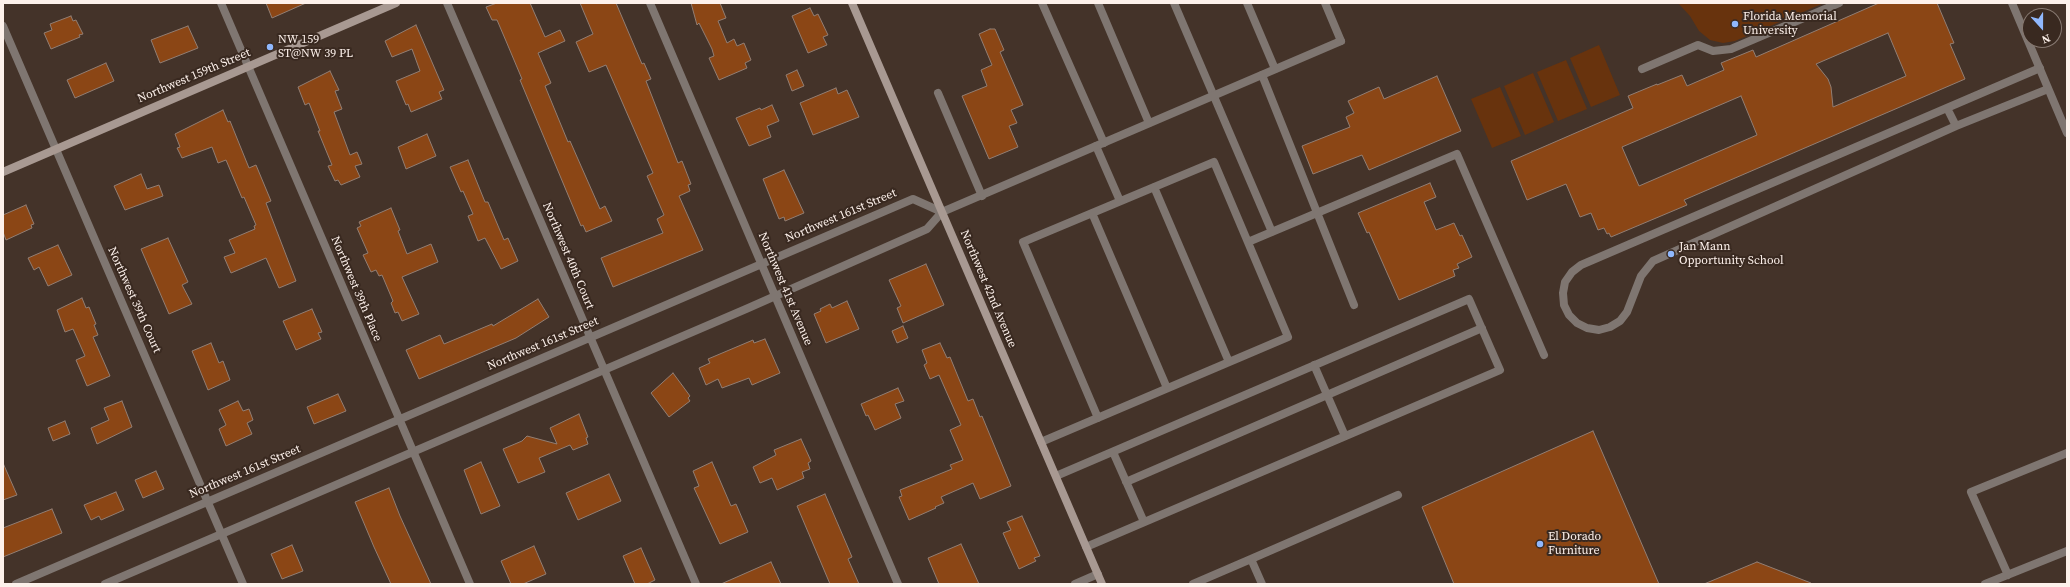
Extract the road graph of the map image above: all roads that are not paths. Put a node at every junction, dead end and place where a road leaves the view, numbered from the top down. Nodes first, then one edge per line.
1 (221, 3) edge
2 (396, 3) edge
3 (447, 3) edge
4 (650, 3) edge
5 (852, 3) edge
6 (1042, 3) edge
7 (1098, 3) edge
8 (1174, 3) edge
9 (1247, 3) edge
10 (1325, 3) edge
11 (1839, 3) edge
12 (2012, 3) edge
13 (3, 26) edge
14 (248, 66) junction
15 (2040, 68) junction
16 (1275, 69) junction
17 (1642, 69) dead end
18 (1262, 75) junction
19 (2048, 89) junction
20 (938, 93) dead end
21 (1214, 96) junction
22 (1948, 108) junction
23 (1150, 124) junction
24 (1956, 126) junction
25 (2067, 133) edge
26 (1100, 145) junction
27 (55, 149) junction
28 (3, 172) edge
29 (1154, 187) junction
30 (982, 196) junction
31 (1120, 202) junction
32 (942, 212) junction
33 (1317, 212) junction
34 (1092, 213) junction
35 (1272, 232) junction
36 (1248, 242) junction
37 (762, 264) junction
38 (775, 295) junction
39 (1354, 305) dead end
40 (1482, 328) junction
41 (590, 337) junction
42 (1544, 355) dead end
43 (1229, 362) junction
44 (1314, 365) junction
45 (604, 370) junction
46 (1167, 388) junction
47 (1327, 394) junction
48 (1098, 418) junction
49 (399, 419) junction
50 (1345, 436) junction
51 (1041, 442) junction
52 (413, 452) junction
53 (1113, 452) junction
54 (2067, 453) edge
55 (1056, 476) junction
56 (1126, 482) junction
57 (1398, 495) dead end
58 (208, 501) junction
59 (1144, 522) junction
60 (222, 534) junction
61 (1086, 547) junction
62 (2067, 551) edge
63 (1251, 559) junction
64 (1098, 574) junction
65 (2008, 575) junction
66 (16, 584) edge
67 (105, 584) edge
68 (243, 584) edge
69 (470, 584) edge
70 (696, 584) edge
71 (898, 584) edge
72 (1075, 584) edge
73 (1102, 584) edge
74 (1193, 584) edge
75 (1262, 584) edge
76 (1984, 584) edge

1 - 14 street, Northwest 39th Place
2 - 14 street, Northwest 159th Street
3 - 41 street, Northwest 40th Court
4 - 37 street, Northwest 41st Avenue
5 - 32 street, Northwest 42nd Avenue
6 - 26 street
7 - 23 street
8 - 21 street
9 - 16 street
10 - 16 street
11 - 17 street
12 - 15 street
13 - 27 street, Northwest 39th Court
14 - 27 street, Northwest 159th Street
14 - 49 street, Northwest 39th Place
15 - 19 street
15 - 22 street
16 - 18 street
18 - 21 street
18 - 33 street
19 - 24 street
19 - 25 street
20 - 30 street
21 - 23 street
21 - 35 street
22 - 24 street
22 - 24 street
23 - 26 street
26 - 30 street
26 - 31 street
27 - 28 street, Northwest 159th Street
27 - 58 street, Northwest 39th Court
29 - 31 street
29 - 36 street
29 - 43 street
30 - 32 street
31 - 34 street
32 - 37 street, Northwest 161st Street
32 - 38 street
32 - 51 street, Northwest 42nd Avenue
33 - 35 street
33 - 39 street
33 - 42 street
34 - 46 street
34 - 48 street
35 - 36 street
36 - 43 street
37 - 38 street, Northwest 41st Avenue
37 - 41 street, Northwest 161st Street
38 - 45 street
38 - 71 street, Northwest 41st Avenue
40 - 44 street
40 - 47 street
40 - 50 street
41 - 45 street, Northwest 40th Court
41 - 49 street, Northwest 161st Street
43 - 46 street
44 - 47 street
44 - 53 street
45 - 52 street
45 - 70 street, Northwest 40th Court
46 - 48 street
47 - 50 street
47 - 56 street
48 - 51 street
49 - 52 street, Northwest 39th Place
49 - 58 street, Northwest 161st Street
50 - 59 street
51 - 55 street, Northwest 42nd Avenue
52 - 60 street
52 - 69 street, Northwest 39th Place
53 - 55 street
53 - 56 street
54 - 65 street
55 - 61 street, Northwest 42nd Avenue
56 - 59 street
57 - 63 street
58 - 60 street, Northwest 39th Court
58 - 66 street, Northwest 161st Street
59 - 61 street
60 - 67 street
60 - 68 street, Northwest 39th Court
61 - 64 street, Northwest 42nd Avenue
62 - 65 street
63 - 74 street
63 - 75 street
64 - 72 street
64 - 73 street, Northwest 42nd Avenue
65 - 76 street

